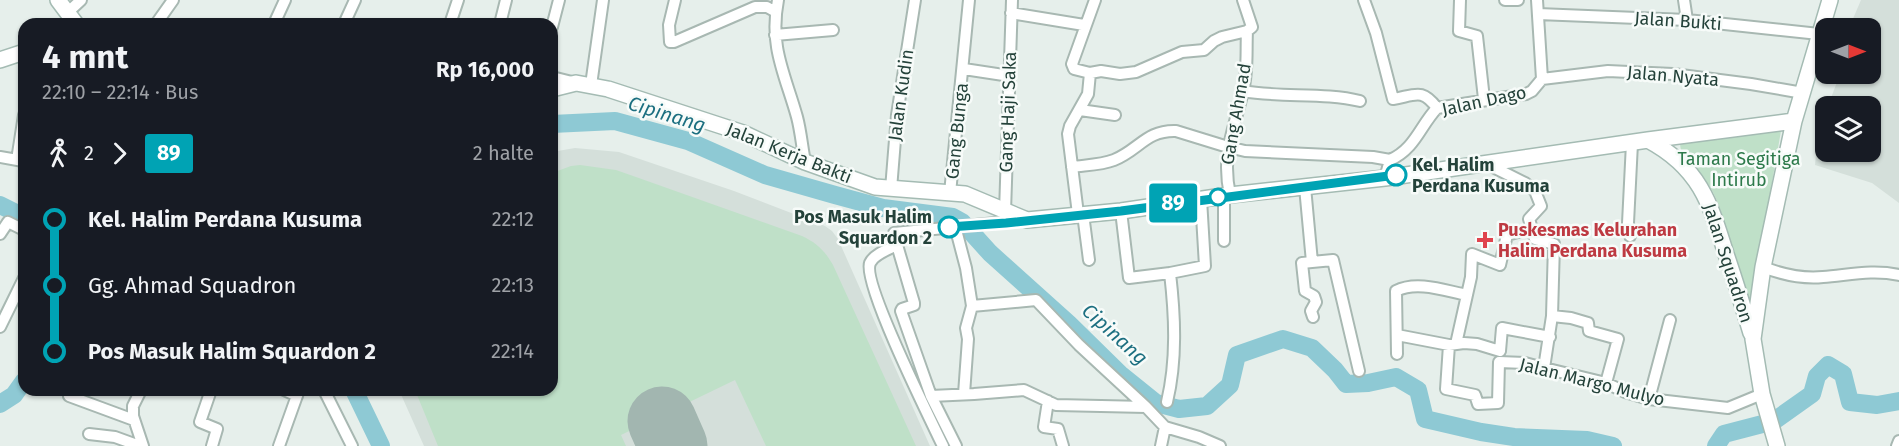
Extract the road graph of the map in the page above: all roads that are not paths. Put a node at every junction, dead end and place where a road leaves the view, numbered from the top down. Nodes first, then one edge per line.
1 (81, 0) edge
2 (173, 0) edge
3 (285, 0) edge
4 (355, 0) edge
5 (458, 0) edge
6 (506, 0) edge
7 (559, 0) edge
8 (603, 0) edge
9 (675, 0) edge
10 (778, 0) edge
11 (915, 0) edge
12 (969, 0) edge
13 (1012, 0) edge
14 (1095, 0) edge
15 (1243, 0) edge
16 (1364, 0) edge
17 (1460, 0) edge
18 (1505, 0) edge
19 (1518, 0) edge
20 (1537, 0) edge
21 (1684, 0) edge
22 (1830, 0) edge
23 (776, 12) junction
24 (1011, 13) junction
25 (1538, 14) junction
26 (70, 17) edge
27 (160, 18) edge
28 (277, 18) edge
29 (347, 18) edge
30 (452, 18) edge
31 (502, 18) edge
32 (554, 18) edge
33 (1824, 18) edge
34 (1687, 20) junction
35 (1084, 26) junction
36 (833, 30) dead end
37 (1247, 31) junction
38 (1815, 34) edge
39 (775, 35) junction
40 (1815, 49) edge
41 (18, 54) edge
42 (0, 60) edge
43 (963, 69) junction
44 (1090, 73) junction
45 (1010, 76) junction
46 (558, 78) edge
47 (1542, 79) junction
48 (583, 84) junction
49 (558, 88) edge
50 (1243, 91) junction
51 (1803, 93) junction
52 (1484, 99) junction
53 (1360, 101) dead end
54 (1437, 108) junction
55 (1080, 110) junction
56 (1114, 115) dead end
57 (1794, 121) junction
58 (1648, 140) junction
59 (1632, 143) junction
60 (1228, 147) junction
61 (0, 157) edge
62 (18, 160) edge
63 (1390, 160) junction
64 (805, 162) junction
65 (1486, 164) junction
66 (1072, 167) junction
67 (1385, 178) junction
68 (1305, 187) junction
69 (891, 189) junction
70 (950, 192) junction
71 (1227, 196) junction
72 (1201, 199) junction
73 (1121, 211) junction
74 (1005, 212) junction
75 (1081, 214) junction
76 (1027, 220) junction
77 (957, 226) junction
78 (18, 227) edge
79 (1532, 228) junction
80 (0, 234) edge
81 (1630, 236) dead end
82 (1224, 241) dead end
83 (897, 245) junction
84 (1089, 260) dead end
85 (1312, 262) junction
86 (1763, 267) junction
87 (1170, 273) junction
88 (1899, 275) edge
89 (18, 287) edge
90 (1467, 295) junction
91 (972, 306) junction
92 (4, 308) edge
93 (1552, 316) junction
94 (1313, 317) dead end
95 (1670, 320) dead end
96 (0, 327) edge
97 (1397, 335) junction
98 (1550, 337) junction
99 (1753, 339) junction
100 (1453, 345) junction
101 (1397, 354) dead end
102 (1500, 356) junction
103 (1544, 368) junction
104 (1359, 371) dead end
105 (1606, 383) junction
106 (964, 394) junction
107 (69, 396) dead end
108 (137, 396) edge
109 (209, 396) edge
110 (297, 396) edge
111 (327, 396) edge
112 (931, 396) junction
113 (1763, 397) junction
114 (1649, 399) junction
115 (1048, 402) junction
116 (1167, 402) dead end
117 (1146, 407) junction
118 (134, 420) junction
119 (1165, 427) junction
120 (89, 434) dead end
121 (1775, 439) edge
122 (1899, 441) edge
123 (139, 445) edge
124 (212, 446) edge
125 (279, 446) edge
126 (352, 446) edge
127 (942, 446) edge
128 (956, 446) edge
129 (1064, 446) edge
130 (1161, 446) edge
131 (1220, 446) edge
132 (1898, 446) edge

1 - 26 street
2 - 27 street
3 - 28 street
4 - 29 street
5 - 30 street
6 - 31 street
7 - 32 street
8 - 48 street
9 - 23 street
10 - 23 street
11 - 69 street, Jalan Kudin
12 - 43 street, Gang Bunga
13 - 24 street, Gang Haji Saka
14 - 35 street
15 - 37 street, Gang Ahmad
16 - 54 street
17 - 52 street
18 - 19 street
20 - 25 street
21 - 34 street
22 - 33 street
23 - 39 street
24 - 35 street
24 - 45 street, Gang Haji Saka
25 - 34 street, Jalan Bukti
25 - 47 street
34 - 38 street, Jalan Bukti
35 - 44 street
36 - 39 street
37 - 44 street
37 - 50 street, Gang Ahmad
39 - 64 street
40 - 51 street
41 - 42 street
43 - 45 street
43 - 70 street, Gang Bunga
44 - 55 street
45 - 74 street, Gang Haji Saka
46 - 48 street
47 - 51 street, Jalan Nyata
47 - 52 street, Jalan Dago
48 - 49 street
48 - 64 street, Jalan Kerja Bakti
50 - 53 street
50 - 60 street, Gang Ahmad
51 - 57 street
52 - 54 street, Jalan Dago
54 - 63 street, Jalan Dago
55 - 56 street
55 - 66 street
57 - 58 street
57 - 86 street
58 - 59 street
58 - 99 street, Jalan Squadron
59 - 65 street
59 - 81 street
60 - 63 street
60 - 66 street
60 - 71 street, Gang Ahmad
61 - 62 street
63 - 67 street
64 - 69 street, Jalan Kerja Bakti
65 - 67 street
65 - 79 street
66 - 75 street
67 - 68 street
68 - 71 street
68 - 85 street
69 - 70 street, Jalan Kerja Bakti
70 - 74 street, Jalan Kerja Bakti
71 - 72 street
71 - 82 street, Gang Ahmad
72 - 73 street
72 - 87 street
73 - 75 street
73 - 87 street
74 - 76 street, Jalan Kerja Bakti
75 - 76 street
75 - 84 street
76 - 77 street
77 - 83 street
77 - 91 street
78 - 80 street
79 - 90 street
79 - 93 street
83 - 112 street
83 - 127 street
85 - 94 street
85 - 104 street
86 - 88 street
86 - 99 street
87 - 116 street
89 - 92 street
90 - 97 street
90 - 100 street
91 - 106 street
91 - 117 street
92 - 96 street
93 - 98 street
93 - 105 street
95 - 114 street
97 - 100 street
97 - 101 street
98 - 102 street
98 - 103 street
99 - 113 street
100 - 102 street
100 - 102 street, Jalan Margo Mulyo
102 - 103 street, Jalan Margo Mulyo
103 - 105 street, Jalan Margo Mulyo
105 - 114 street, Jalan Margo Mulyo
106 - 112 street
106 - 115 street
107 - 118 street
108 - 118 street
109 - 124 street
110 - 125 street
111 - 126 street
112 - 128 street
113 - 114 street, Jalan Margo Mulyo
113 - 121 street
115 - 117 street
115 - 129 street
117 - 119 street
118 - 123 street
119 - 130 street
119 - 131 street
120 - 123 street
122 - 132 street

